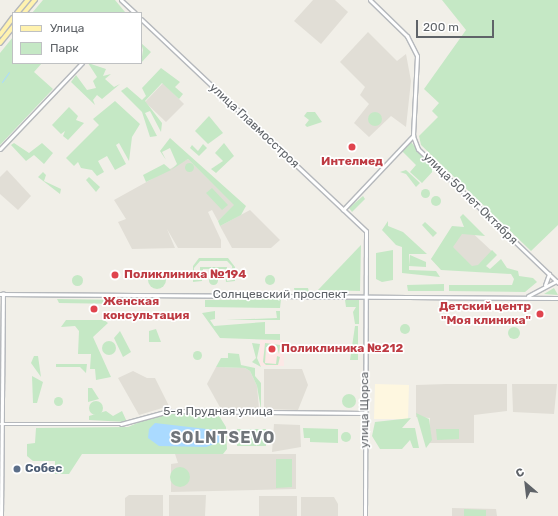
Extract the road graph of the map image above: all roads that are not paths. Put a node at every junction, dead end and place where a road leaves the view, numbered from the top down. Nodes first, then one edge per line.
1 (28, 0) edge
2 (35, 0) edge
3 (121, 0) edge
4 (370, 0) edge
5 (18, 12) edge
6 (25, 12) edge
7 (132, 12) edge
8 (12, 19) edge
9 (142, 20) edge
10 (12, 28) edge
11 (0, 35) edge
12 (0, 43) edge
13 (81, 64) edge
14 (413, 136) junction
15 (0, 149) edge
16 (344, 210) junction
17 (366, 233) joint
18 (549, 274) junction
19 (557, 282) edge
20 (546, 285) junction
21 (1, 294) edge
22 (365, 295) junction
23 (524, 296) junction
24 (558, 298) edge
25 (365, 413) junction
26 (1, 424) junction
27 (1, 516) edge
28 (365, 516) edge

1 - 5 main road
2 - 6 main road
3 - 7 street
4 - 14 street
8 - 11 main road
9 - 16 street, улица Главмосстроя
10 - 12 main road
13 - 15 street
14 - 16 street
14 - 18 street, улица 50 лет Октября
16 - 17 street, улица Главмосстроя
17 - 22 street, улица Щорса
18 - 19 street, улица 50 лет Октября
18 - 20 street
19 - 20 street
20 - 23 street
21 - 22 street, Солнцевский проспект
21 - 26 street
22 - 23 street, Солнцевский проспект
22 - 25 street, улица Щорса
23 - 24 street, Солнцевский проспект
25 - 26 street, 5-я Прудная улица
25 - 28 street, улица Щорса
26 - 27 street

